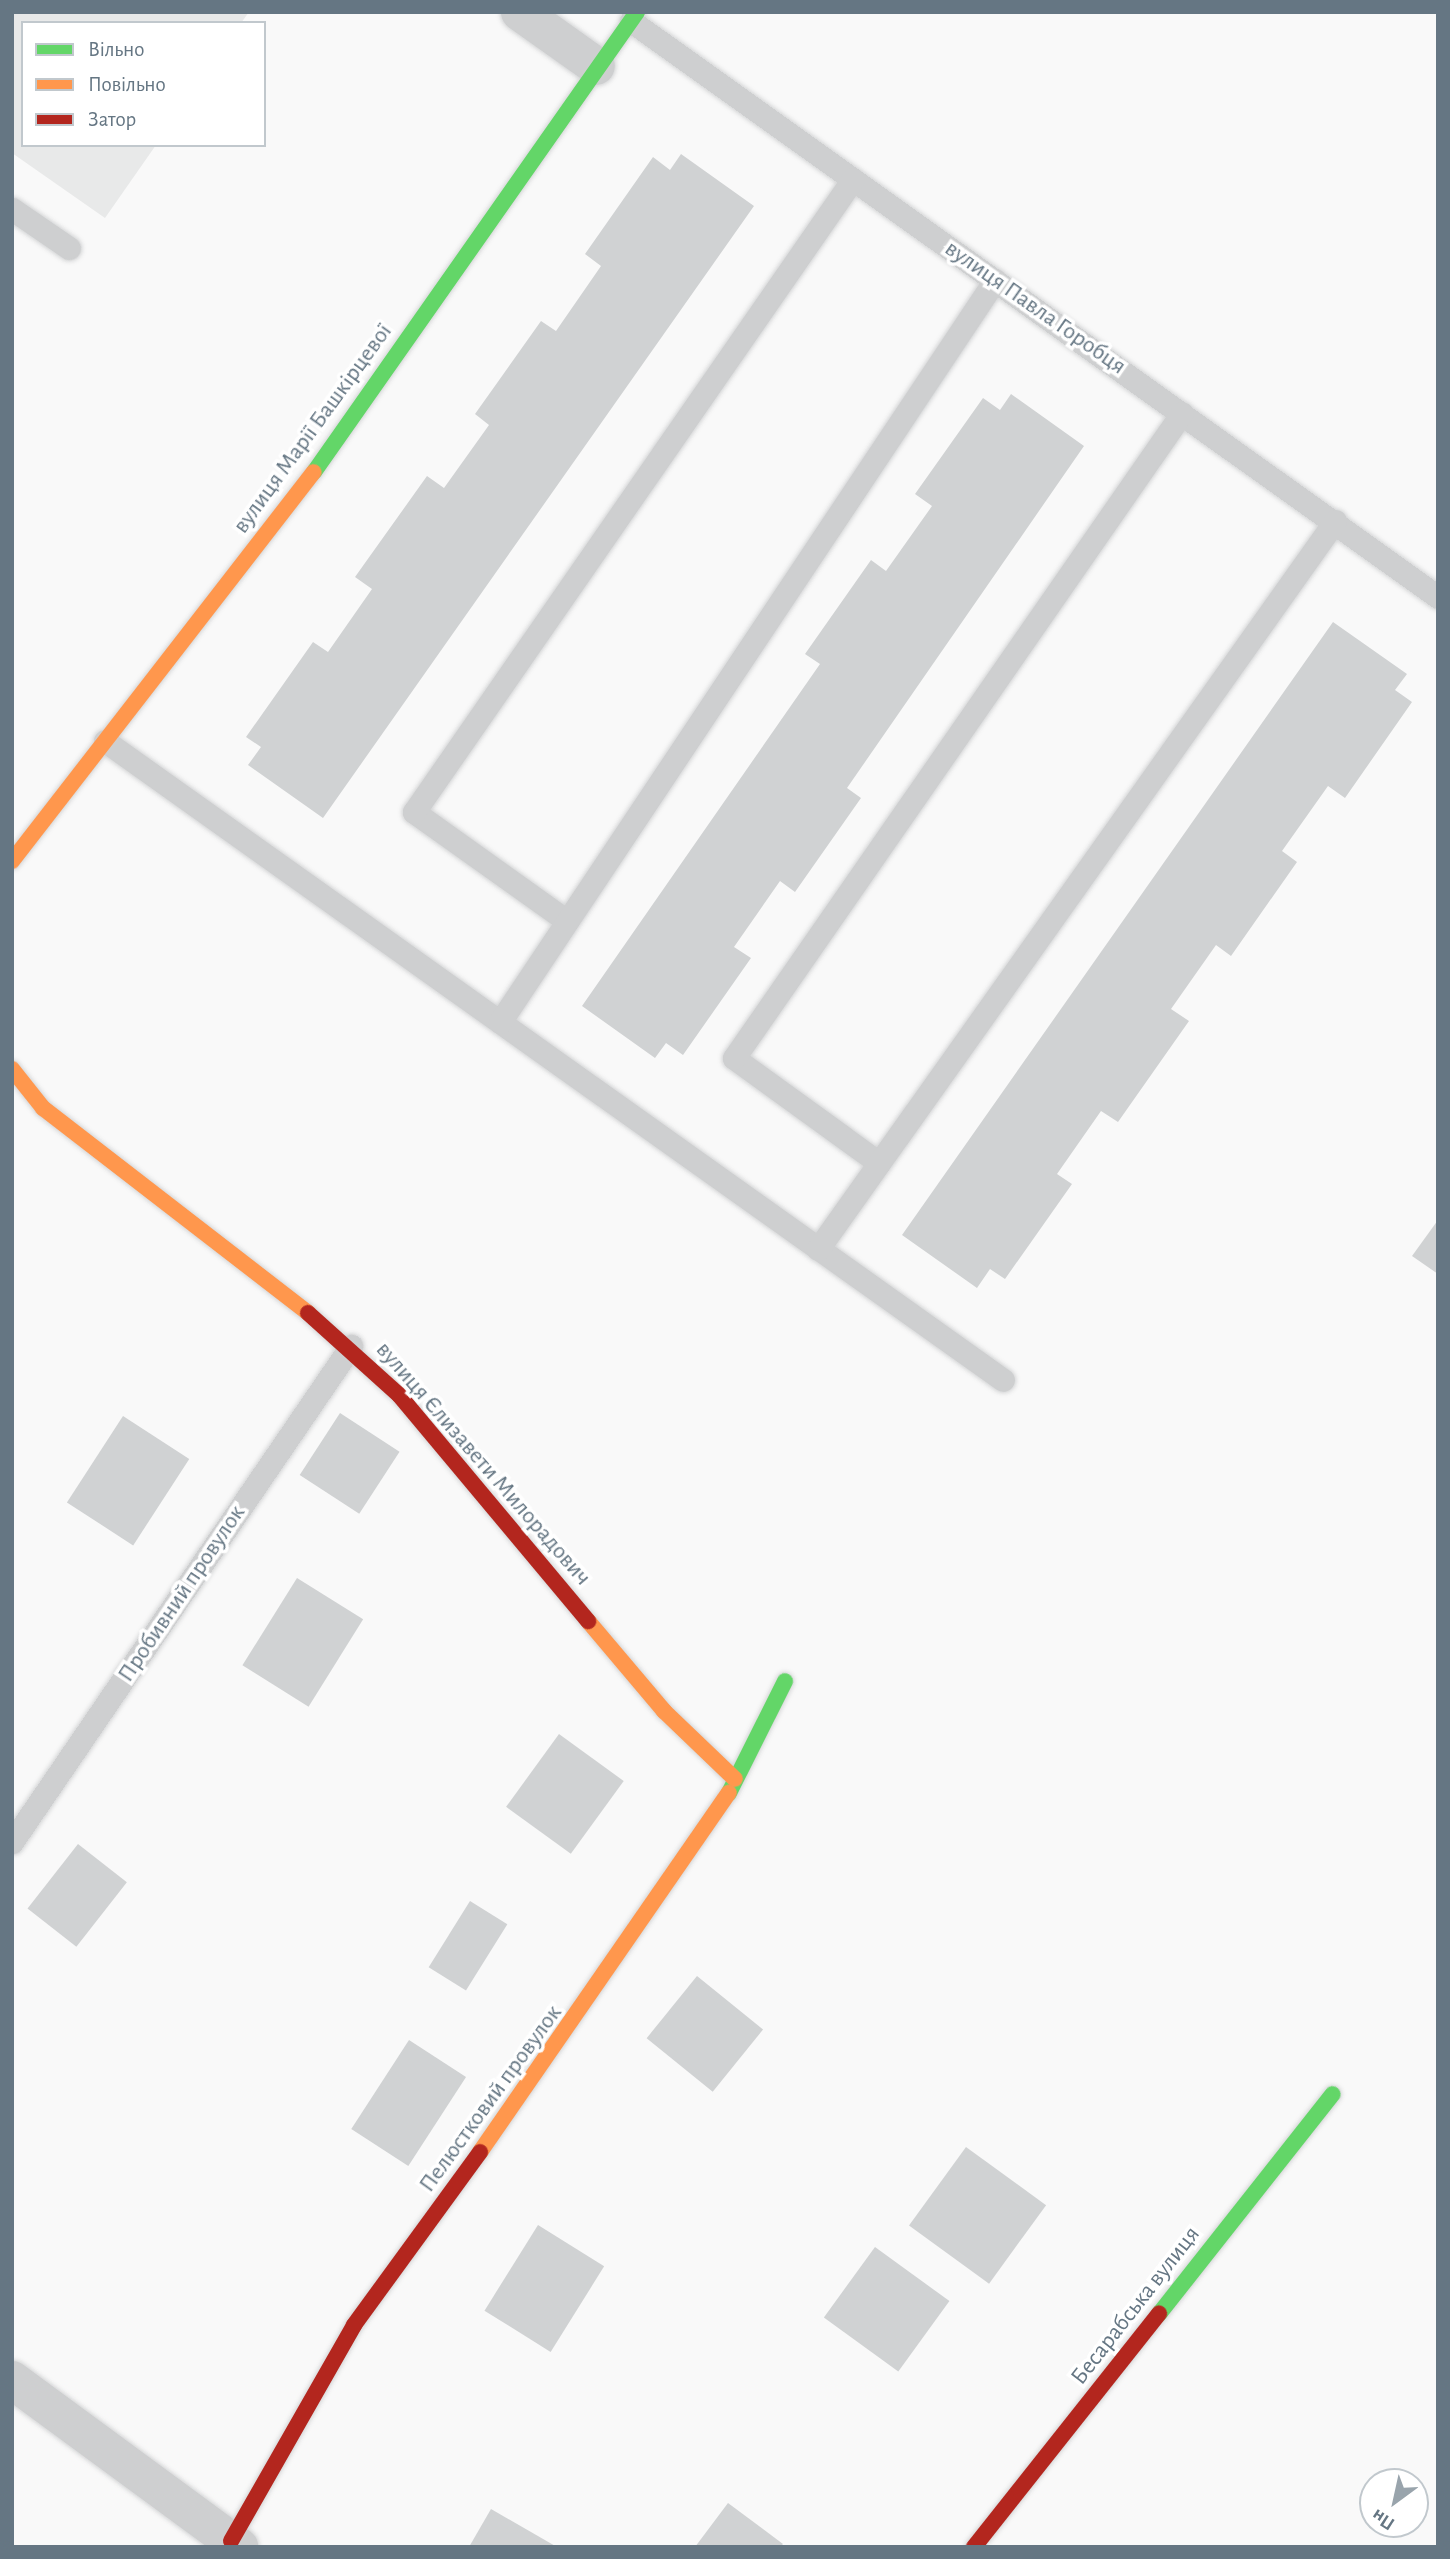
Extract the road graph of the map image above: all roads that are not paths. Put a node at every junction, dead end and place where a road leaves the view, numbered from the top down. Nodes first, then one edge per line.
1 (520, 12) edge
2 (634, 16) edge
3 (596, 66) junction
4 (853, 179) junction
5 (12, 209) edge
6 (69, 248) dead end
7 (995, 280) junction
8 (1182, 413) junction
9 (1335, 521) junction
10 (1438, 597) edge
11 (105, 741) junction
12 (12, 861) edge
13 (567, 921) junction
14 (500, 1022) junction
15 (12, 1069) edge
16 (879, 1163) junction
17 (818, 1249) junction
18 (351, 1346) junction
19 (1003, 1380) dead end
20 (785, 1681) dead end
21 (735, 1779) junction
22 (12, 1842) edge
23 (1333, 2094) dead end
24 (12, 2380) edge
25 (235, 2544) edge
26 (974, 2547) edge

1 - 3 street
2 - 3 street, вулиця Марії Башкірцевої
2 - 4 lane, вулиця Павла Горобця
3 - 11 street, вулиця Марії Башкірцевої
4 - 7 lane, вулиця Павла Горобця
4 - 13 lane
5 - 6 lane
7 - 8 lane, вулиця Павла Горобця
7 - 13 lane
8 - 9 lane, вулиця Павла Горобця
8 - 16 lane
9 - 10 lane, вулиця Павла Горобця
9 - 16 lane
11 - 12 street, вулиця Марії Башкірцевої
11 - 14 lane
13 - 14 lane
14 - 17 lane
15 - 18 street, вулиця Єлизавети Милорадович
16 - 17 lane
17 - 19 lane
18 - 21 street, вулиця Єлизавети Милорадович
18 - 22 lane, Пробивний провулок
20 - 21 street, Пелюстковий провулок
21 - 25 street, Пелюстковий провулок
23 - 26 street, Бесарабська вулиця
24 - 25 street

